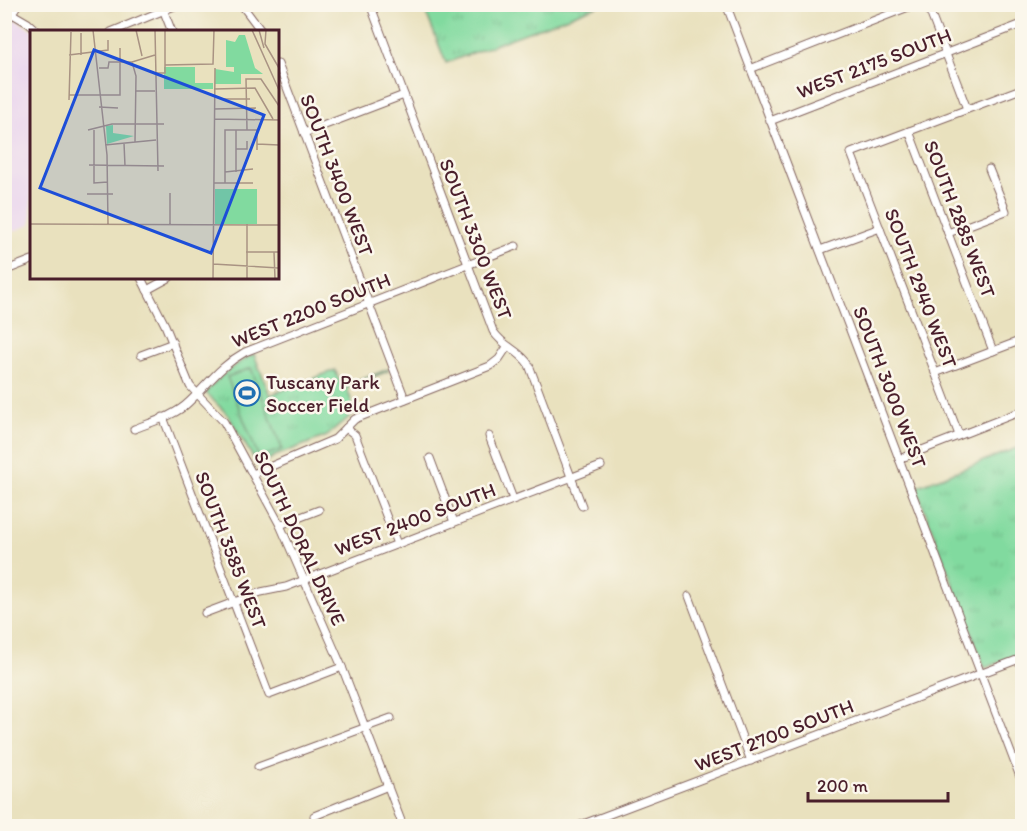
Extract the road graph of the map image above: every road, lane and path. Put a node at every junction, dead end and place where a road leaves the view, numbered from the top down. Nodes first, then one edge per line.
1 (18, 4) edge
2 (179, 4) edge
3 (241, 4) edge
4 (370, 4) edge
5 (726, 4) edge
6 (916, 4) edge
7 (927, 4) edge
8 (162, 8) edge
9 (8, 12) edge
10 (1023, 24) edge
11 (4, 25) edge
12 (36, 30) edge
13 (115, 30) edge
14 (171, 30) edge
15 (260, 30) edge
16 (946, 54) junction
17 (279, 67) edge
18 (750, 69) junction
19 (1022, 92) edge
20 (404, 95) junction
21 (968, 109) junction
22 (770, 121) junction
23 (909, 131) junction
24 (304, 134) junction
25 (989, 169) dead end
26 (880, 228) junction
27 (948, 233) junction
28 (516, 246) dead end
29 (820, 250) junction
30 (30, 261) edge
31 (468, 265) junction
32 (4, 271) edge
33 (142, 279) edge
34 (167, 279) edge
35 (147, 290) junction
36 (369, 304) junction
37 (1023, 340) edge
38 (173, 343) junction
39 (507, 347) junction
40 (993, 351) junction
41 (141, 355) dead end
42 (935, 374) junction
43 (197, 393) junction
44 (405, 399) junction
45 (1023, 411) edge
46 (163, 417) junction
47 (346, 428) junction
48 (134, 429) dead end
49 (959, 435) junction
50 (489, 436) dead end
51 (430, 458) dead end
52 (899, 459) junction
53 (601, 466) dead end
54 (254, 474) junction
55 (571, 477) junction
56 (513, 500) junction
57 (582, 506) dead end
58 (319, 510) dead end
59 (454, 522) junction
60 (280, 525) junction
61 (397, 544) junction
62 (303, 580) junction
63 (688, 596) dead end
64 (234, 603) junction
65 (205, 613) dead end
66 (1023, 658) edge
67 (342, 667) junction
68 (981, 674) junction
69 (391, 718) dead end
70 (366, 727) junction
71 (751, 761) junction
72 (258, 767) dead end
73 (1023, 782) edge
74 (388, 786) junction
75 (314, 816) dead end
76 (403, 826) edge
77 (578, 826) edge

1 - 9 street
2 - 8 street
3 - 15 street
4 - 20 street, SOUTH 3300 WEST
5 - 18 street, SOUTH 3000 WEST
6 - 18 street
7 - 16 street
8 - 13 street
8 - 14 street
9 - 11 street
9 - 12 street
10 - 16 street, WEST 2175 SOUTH
16 - 21 street
16 - 22 street, WEST 2175 SOUTH
17 - 24 street, SOUTH 3400 WEST
18 - 22 street, SOUTH 3000 WEST
19 - 21 street
20 - 24 street
20 - 31 street, SOUTH 3300 WEST
21 - 23 street
22 - 29 street, SOUTH 3000 WEST
23 - 26 street, SOUTH 2940 WEST
23 - 27 street, SOUTH 2885 WEST
24 - 36 street, SOUTH 3400 WEST
25 - 27 street
26 - 29 street
26 - 42 street, SOUTH 2940 WEST
27 - 40 street, SOUTH 2885 WEST
28 - 31 street, WEST 2200 SOUTH
29 - 52 street, SOUTH 3000 WEST
30 - 32 street
31 - 36 street, WEST 2200 SOUTH
31 - 39 street, SOUTH 3300 WEST
33 - 35 street, SOUTH DORAL DRIVE
34 - 35 street
35 - 38 street, SOUTH DORAL DRIVE
36 - 43 street, WEST 2200 SOUTH
36 - 44 street, SOUTH 3400 WEST
37 - 40 street
38 - 41 street
38 - 43 street, SOUTH DORAL DRIVE
39 - 44 street
39 - 55 street, SOUTH 3300 WEST
40 - 42 street
42 - 49 street, SOUTH 2940 WEST
43 - 46 street, WEST 2200 SOUTH
43 - 54 street, SOUTH DORAL DRIVE
44 - 47 street
45 - 49 street
46 - 48 street, WEST 2200 SOUTH
46 - 64 street, SOUTH 3585 WEST
47 - 54 street
47 - 61 street
49 - 52 street
50 - 56 street
51 - 59 street
52 - 68 street, SOUTH 3000 WEST
53 - 55 street, WEST 2400 SOUTH
54 - 60 street, SOUTH DORAL DRIVE
55 - 56 street, WEST 2400 SOUTH
55 - 57 street, SOUTH 3300 WEST
56 - 59 street, WEST 2400 SOUTH
58 - 60 street
59 - 61 street, WEST 2400 SOUTH
60 - 62 street, SOUTH DORAL DRIVE
61 - 62 street, WEST 2400 SOUTH
62 - 64 street, WEST 2400 SOUTH
62 - 67 street, SOUTH DORAL DRIVE
63 - 71 street
64 - 65 street, WEST 2400 SOUTH
64 - 67 street, SOUTH 3585 WEST
66 - 68 street, WEST 2700 SOUTH
67 - 70 street, SOUTH DORAL DRIVE
68 - 71 street, WEST 2700 SOUTH
68 - 73 street, SOUTH 3000 WEST
69 - 70 street
70 - 72 street
70 - 74 street, SOUTH DORAL DRIVE
71 - 77 street, WEST 2700 SOUTH
74 - 75 street
74 - 76 street, SOUTH DORAL DRIVE

